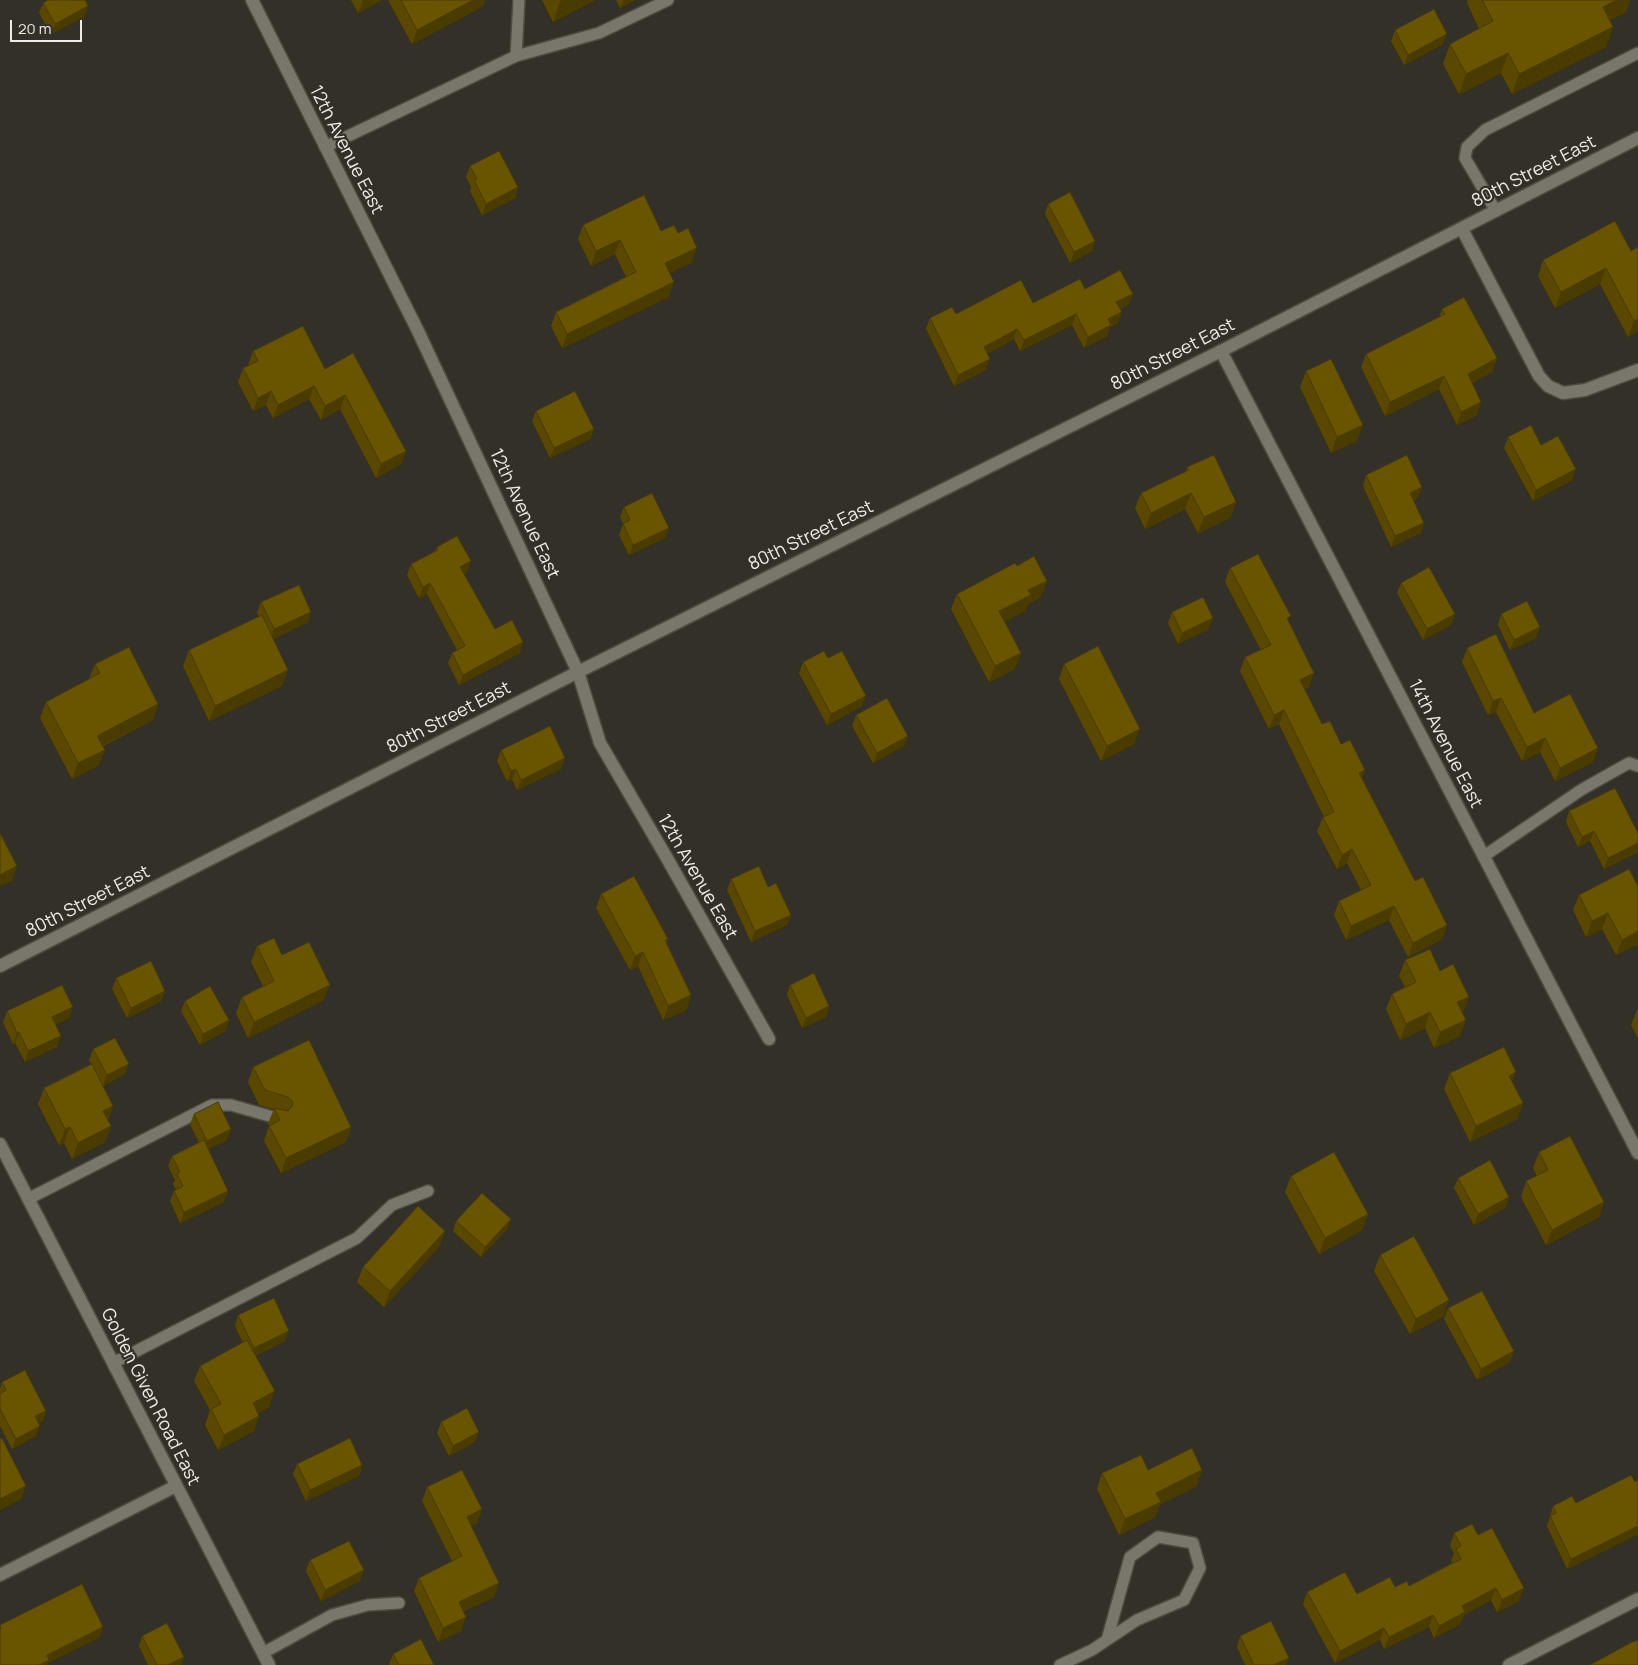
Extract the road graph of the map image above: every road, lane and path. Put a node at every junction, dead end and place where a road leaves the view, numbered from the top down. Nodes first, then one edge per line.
1 (252, 0) edge
2 (519, 0) edge
3 (668, 0) edge
4 (1638, 53) edge
5 (516, 56) junction
6 (1638, 138) edge
7 (325, 147) junction
8 (1496, 211) junction
9 (1462, 229) junction
10 (1221, 350) junction
11 (1638, 370) edge
12 (578, 672) junction
13 (1638, 766) edge
14 (1484, 856) junction
15 (0, 966) edge
16 (769, 1039) dead end
17 (280, 1119) edge
18 (0, 1144) edge
19 (1638, 1153) edge
20 (428, 1191) dead end
21 (28, 1199) junction
22 (112, 1363) junction
23 (176, 1486) junction
24 (0, 1575) edge
25 (1638, 1599) edge
26 (399, 1603) dead end
27 (1107, 1640) junction
28 (263, 1653) junction
29 (269, 1665) edge
30 (1060, 1665) edge
31 (1509, 1665) edge

1 - 7 street, 12th Avenue East
2 - 5 lane
3 - 5 lane
4 - 8 lane
5 - 7 lane
6 - 8 street, 80th Street East
7 - 12 street, 12th Avenue East
8 - 9 street, 80th Street East
9 - 10 street, 80th Street East
9 - 11 street
10 - 12 street, 80th Street East
10 - 14 street, 14th Avenue East
12 - 15 street, 80th Street East
12 - 16 street, 12th Avenue East
13 - 14 lane
14 - 19 street, 14th Avenue East
17 - 21 lane
18 - 21 street, Golden Given Road East
20 - 22 lane
21 - 22 street, Golden Given Road East
22 - 23 street, Golden Given Road East
23 - 24 street
23 - 28 street, Golden Given Road East
25 - 31 street
26 - 28 lane
27 - 27 lane
27 - 30 lane
28 - 29 street, Golden Given Road East

